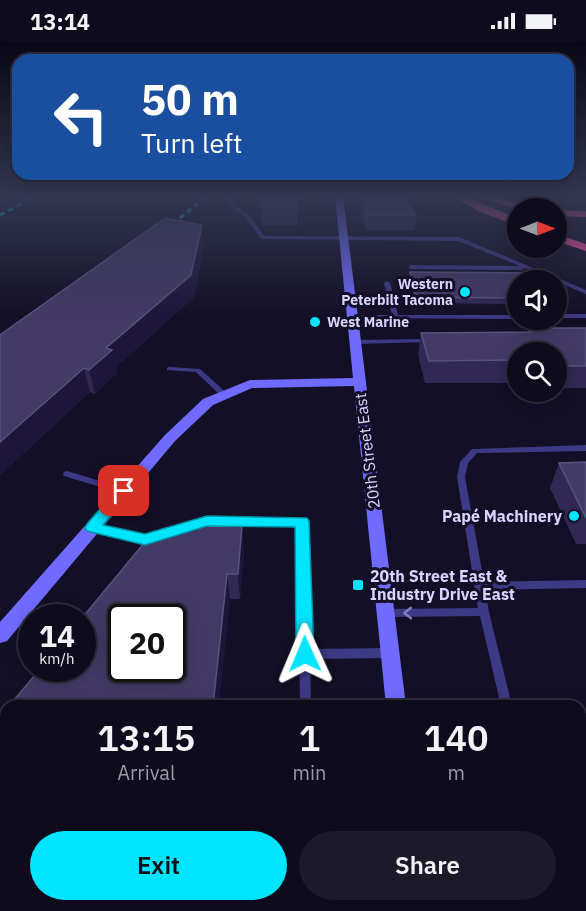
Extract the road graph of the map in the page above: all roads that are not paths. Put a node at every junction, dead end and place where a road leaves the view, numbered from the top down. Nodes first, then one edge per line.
1 (262, 237) edge
2 (343, 237) junction
3 (567, 241) edge
4 (586, 248) edge
5 (411, 267) dead end
6 (529, 268) junction
7 (387, 283) dead end
8 (586, 292) edge
9 (507, 316) edge
10 (567, 316) edge
11 (586, 316) edge
12 (352, 317) junction
13 (394, 317) junction
14 (436, 341) edge
15 (355, 342) junction
16 (169, 369) dead end
17 (359, 382) junction
18 (224, 394) junction
19 (586, 448) edge
20 (67, 474) dead end
21 (124, 491) junction
22 (93, 528) junction
23 (586, 584) edge
24 (479, 586) junction
25 (484, 612) junction
26 (386, 613) junction
27 (6, 617) edge
28 (0, 635) edge
29 (390, 653) junction
30 (305, 654) junction
31 (305, 700) edge
32 (395, 700) edge
33 (505, 700) edge

1 - 2 lane
2 - 6 lane
2 - 12 main road, 20th Street East
3 - 4 highway
5 - 6 lane
6 - 8 lane
7 - 13 lane
9 - 13 lane
10 - 11 lane
12 - 13 lane
12 - 15 main road, 20th Street East
14 - 15 lane
15 - 17 main road, 20th Street East
16 - 18 lane
17 - 18 main road
17 - 26 main road, 20th Street East
18 - 21 main road
19 - 24 lane
20 - 21 lane
21 - 22 main road
22 - 27 main road
22 - 30 lane
23 - 24 lane
24 - 25 lane
25 -> 26 lane
25 - 33 lane
26 - 29 main road, 20th Street East
27 - 28 main road
29 - 30 lane
29 - 32 main road, 20th Street East
30 - 31 lane

